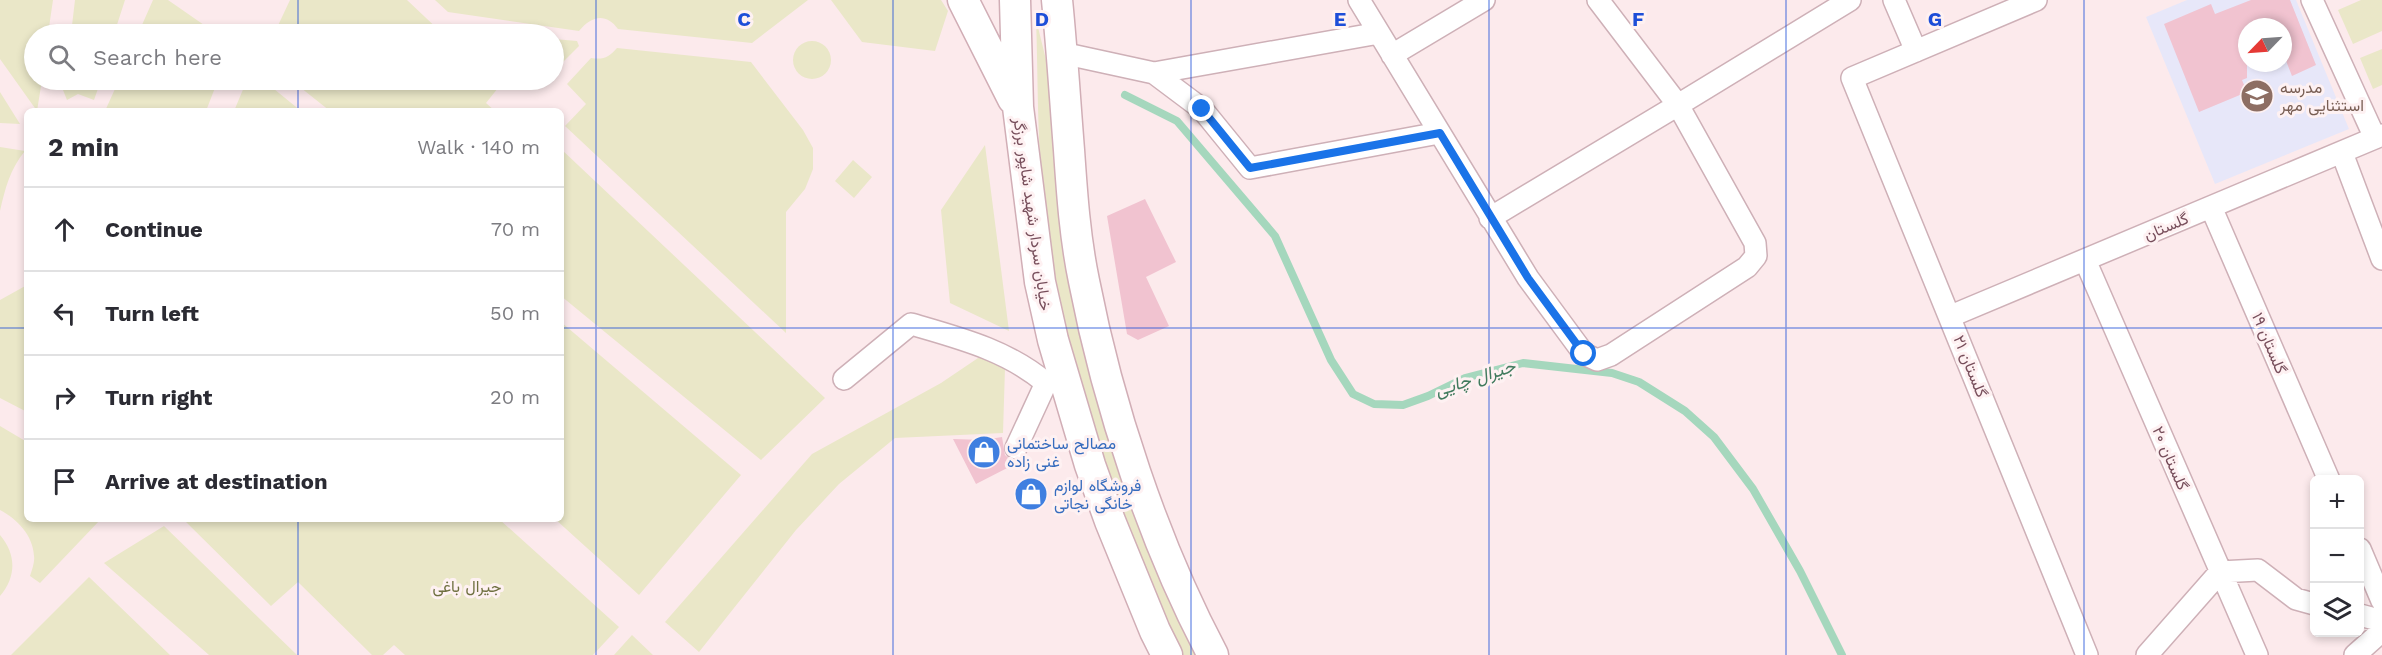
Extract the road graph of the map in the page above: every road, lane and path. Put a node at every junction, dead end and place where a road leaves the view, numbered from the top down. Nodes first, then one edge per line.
1 (963, 0) edge
2 (1057, 0) edge
3 (1070, 0) edge
4 (1359, 0) edge
5 (1484, 0) edge
6 (1598, 0) edge
7 (1850, 0) edge
8 (1894, 0) edge
9 (2036, 0) edge
10 (2312, 0) edge
11 (1015, 1) edge
12 (1379, 33) junction
13 (1916, 51) junction
14 (1062, 53) junction
15 (1392, 55) junction
16 (1154, 73) junction
17 (1678, 105) junction
18 (1018, 107) junction
19 (1440, 133) junction
20 (2378, 137) edge
21 (2342, 153) junction
22 (2211, 207) junction
23 (1490, 218) junction
24 (2382, 259) edge
25 (2085, 260) junction
26 (1951, 316) junction
27 (844, 379) dead end
28 (1055, 379) junction
29 (1016, 448) dead end
30 (2327, 475) edge
31 (2364, 559) edge
32 (2220, 572) junction
33 (2382, 602) edge
34 (2310, 603) edge
35 (2364, 616) edge
36 (2382, 621) edge
37 (2382, 631) edge
38 (2360, 650) edge
39 (1167, 655) edge
40 (1213, 655) edge
41 (2087, 655) edge
42 (2147, 655) edge
43 (2256, 655) edge

1 - 18 main road
2 - 14 main road
3 - 14 main road
4 - 12 street
5 - 15 street
6 - 17 street
7 - 17 street
8 - 13 street
9 - 13 street
10 - 20 street
11 - 18 main road, خیابان سردار شهید شاپور برزگر
12 - 15 street
12 - 16 street
13 - 26 street, گلستان ۲۱
14 - 16 street
14 - 40 main road
15 - 19 street
16 - 19 street
17 - 23 street
17 - 23 street
18 - 28 main road, خیابان سردار شهید شاپور برزگر
19 - 23 street
20 - 21 street, گلستان
21 - 22 street, گلستان
21 - 24 street
22 - 25 street, گلستان
22 - 30 street, گلستان ۱۹
25 - 26 street, گلستان
25 - 32 street, گلستان ۲۰
26 - 41 street, گلستان ۲۱
27 - 28 street
28 - 29 street
28 - 39 main road, خیابان سردار شهید شاپور برزگر
31 - 33 street
32 - 34 street
32 - 42 street
32 - 43 street, گلستان ۲۰
35 - 36 street
37 - 38 street

